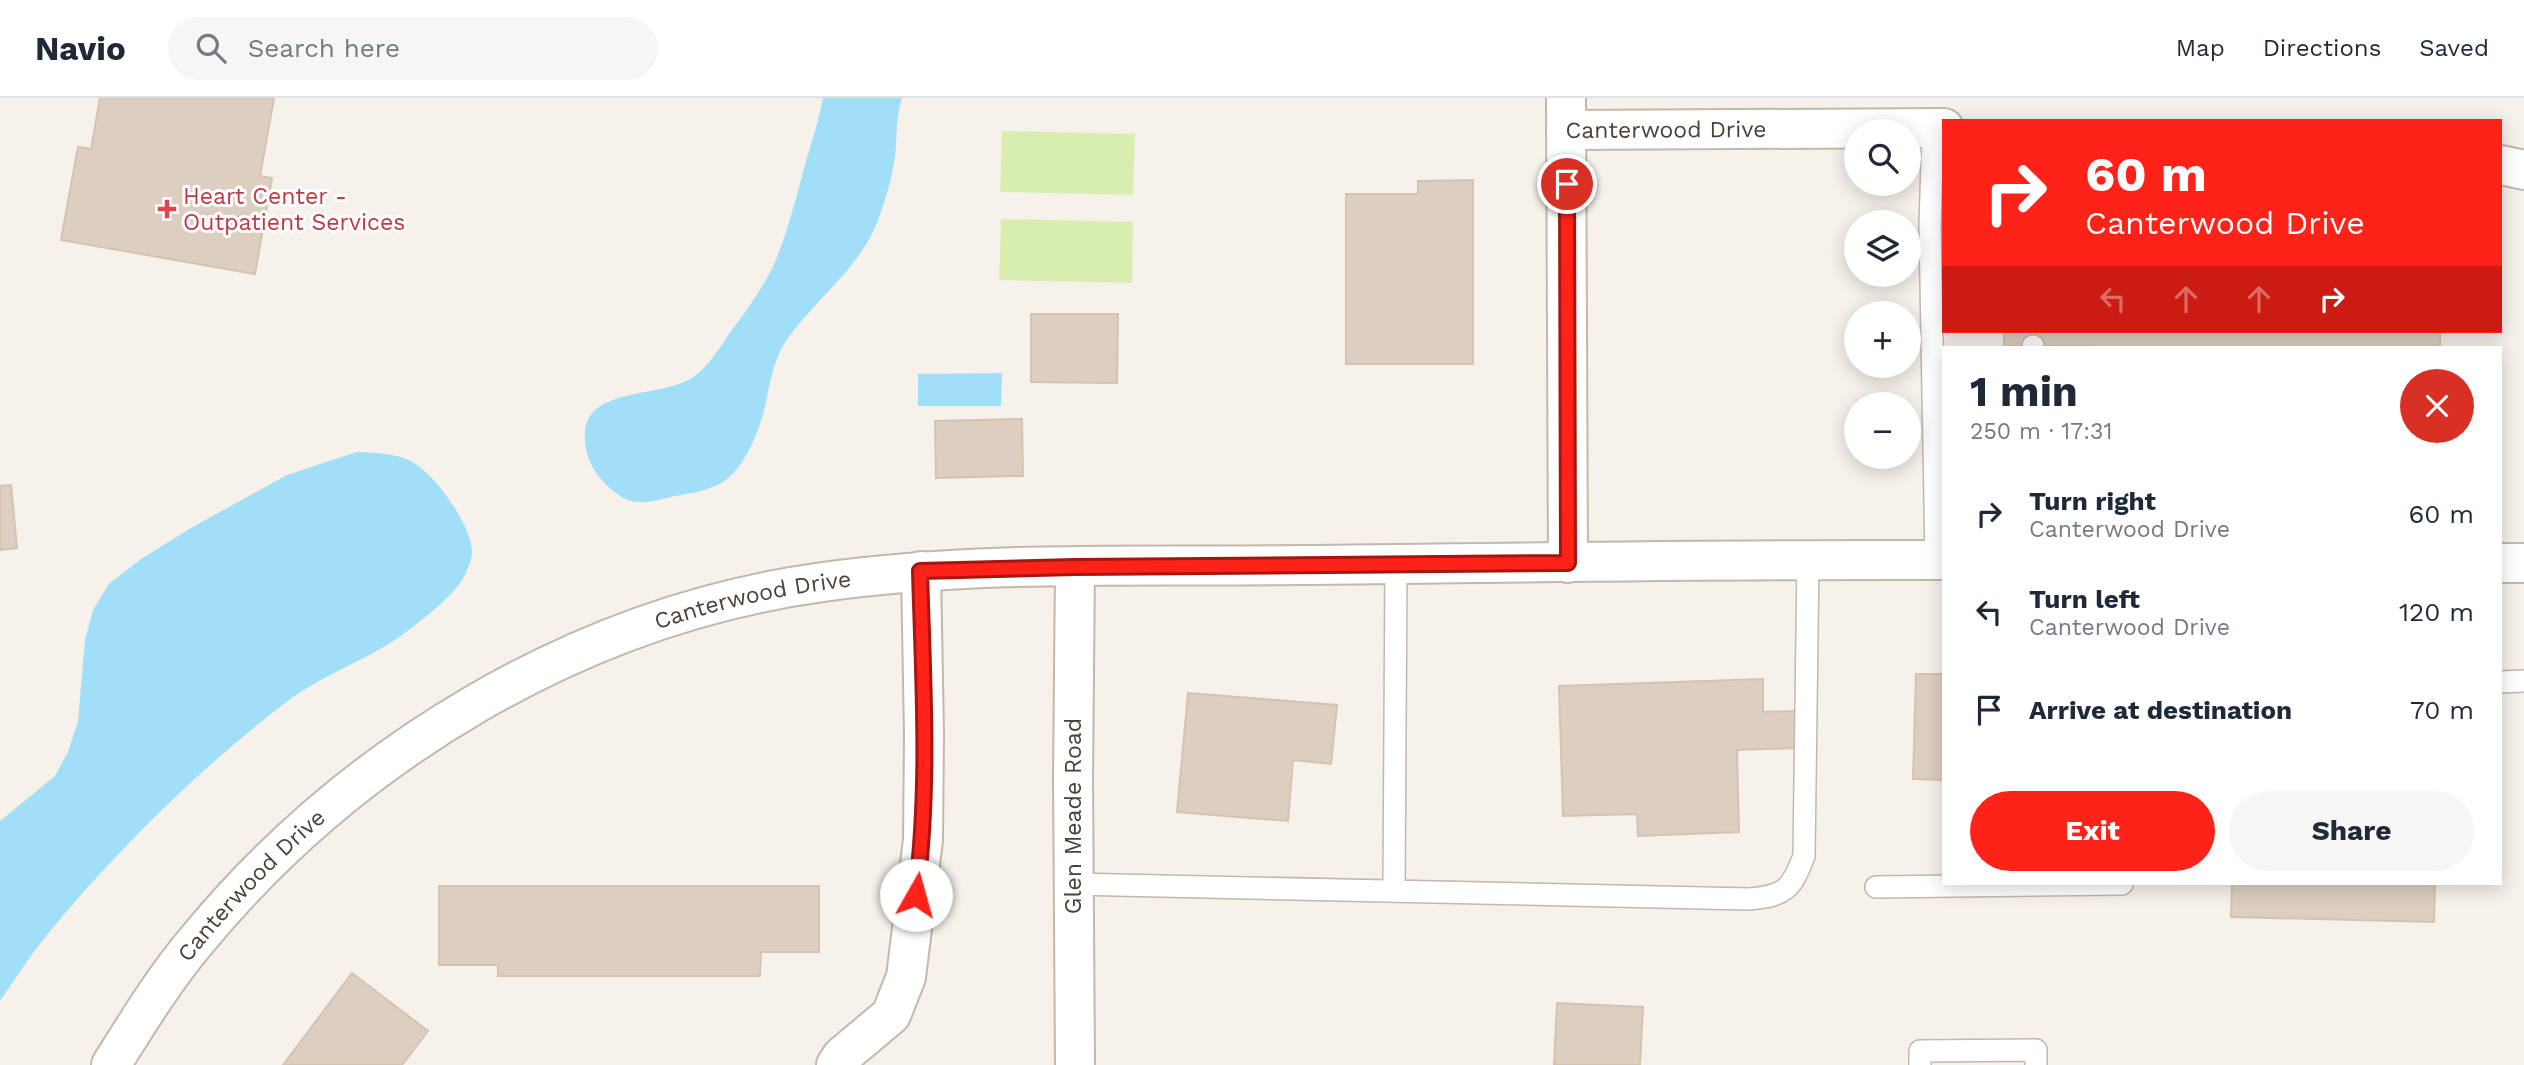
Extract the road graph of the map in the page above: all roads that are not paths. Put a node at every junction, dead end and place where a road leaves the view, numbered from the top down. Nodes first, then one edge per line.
1 (1566, 114) edge
2 (1938, 128) edge
3 (2502, 164) edge
4 (2524, 170) edge
5 (1937, 226) edge
6 (1939, 447) edge
7 (1940, 560) edge
8 (1808, 561) junction
9 (1568, 563) junction
10 (2502, 563) edge
11 (2524, 563) edge
12 (1396, 564) junction
13 (1075, 567) junction
14 (920, 571) junction
15 (2524, 681) edge
16 (2502, 682) edge
17 (1073, 884) junction
18 (2040, 885) edge
19 (1876, 887) dead end
20 (1394, 891) junction
21 (111, 1065) edge
22 (836, 1065) edge
23 (1075, 1065) edge
24 (1920, 1065) edge
25 (2036, 1065) edge

1 - 2 street, Canterwood Drive
1 - 9 street, Canterwood Drive
2 - 5 lane
3 - 4 street
5 - 6 lane
6 - 7 lane
7 - 8 street, Canterwood Drive
8 - 9 street, Canterwood Drive
8 - 20 lane
9 - 12 street, Canterwood Drive
10 - 11 street
12 - 13 street, Canterwood Drive
12 - 20 lane
13 - 14 street, Canterwood Drive
13 - 17 street, Glen Meade Road
14 - 21 street, Canterwood Drive
14 - 22 street
15 - 16 lane
17 - 20 lane
17 - 23 street, Glen Meade Road
18 - 19 lane
24 - 25 lane

